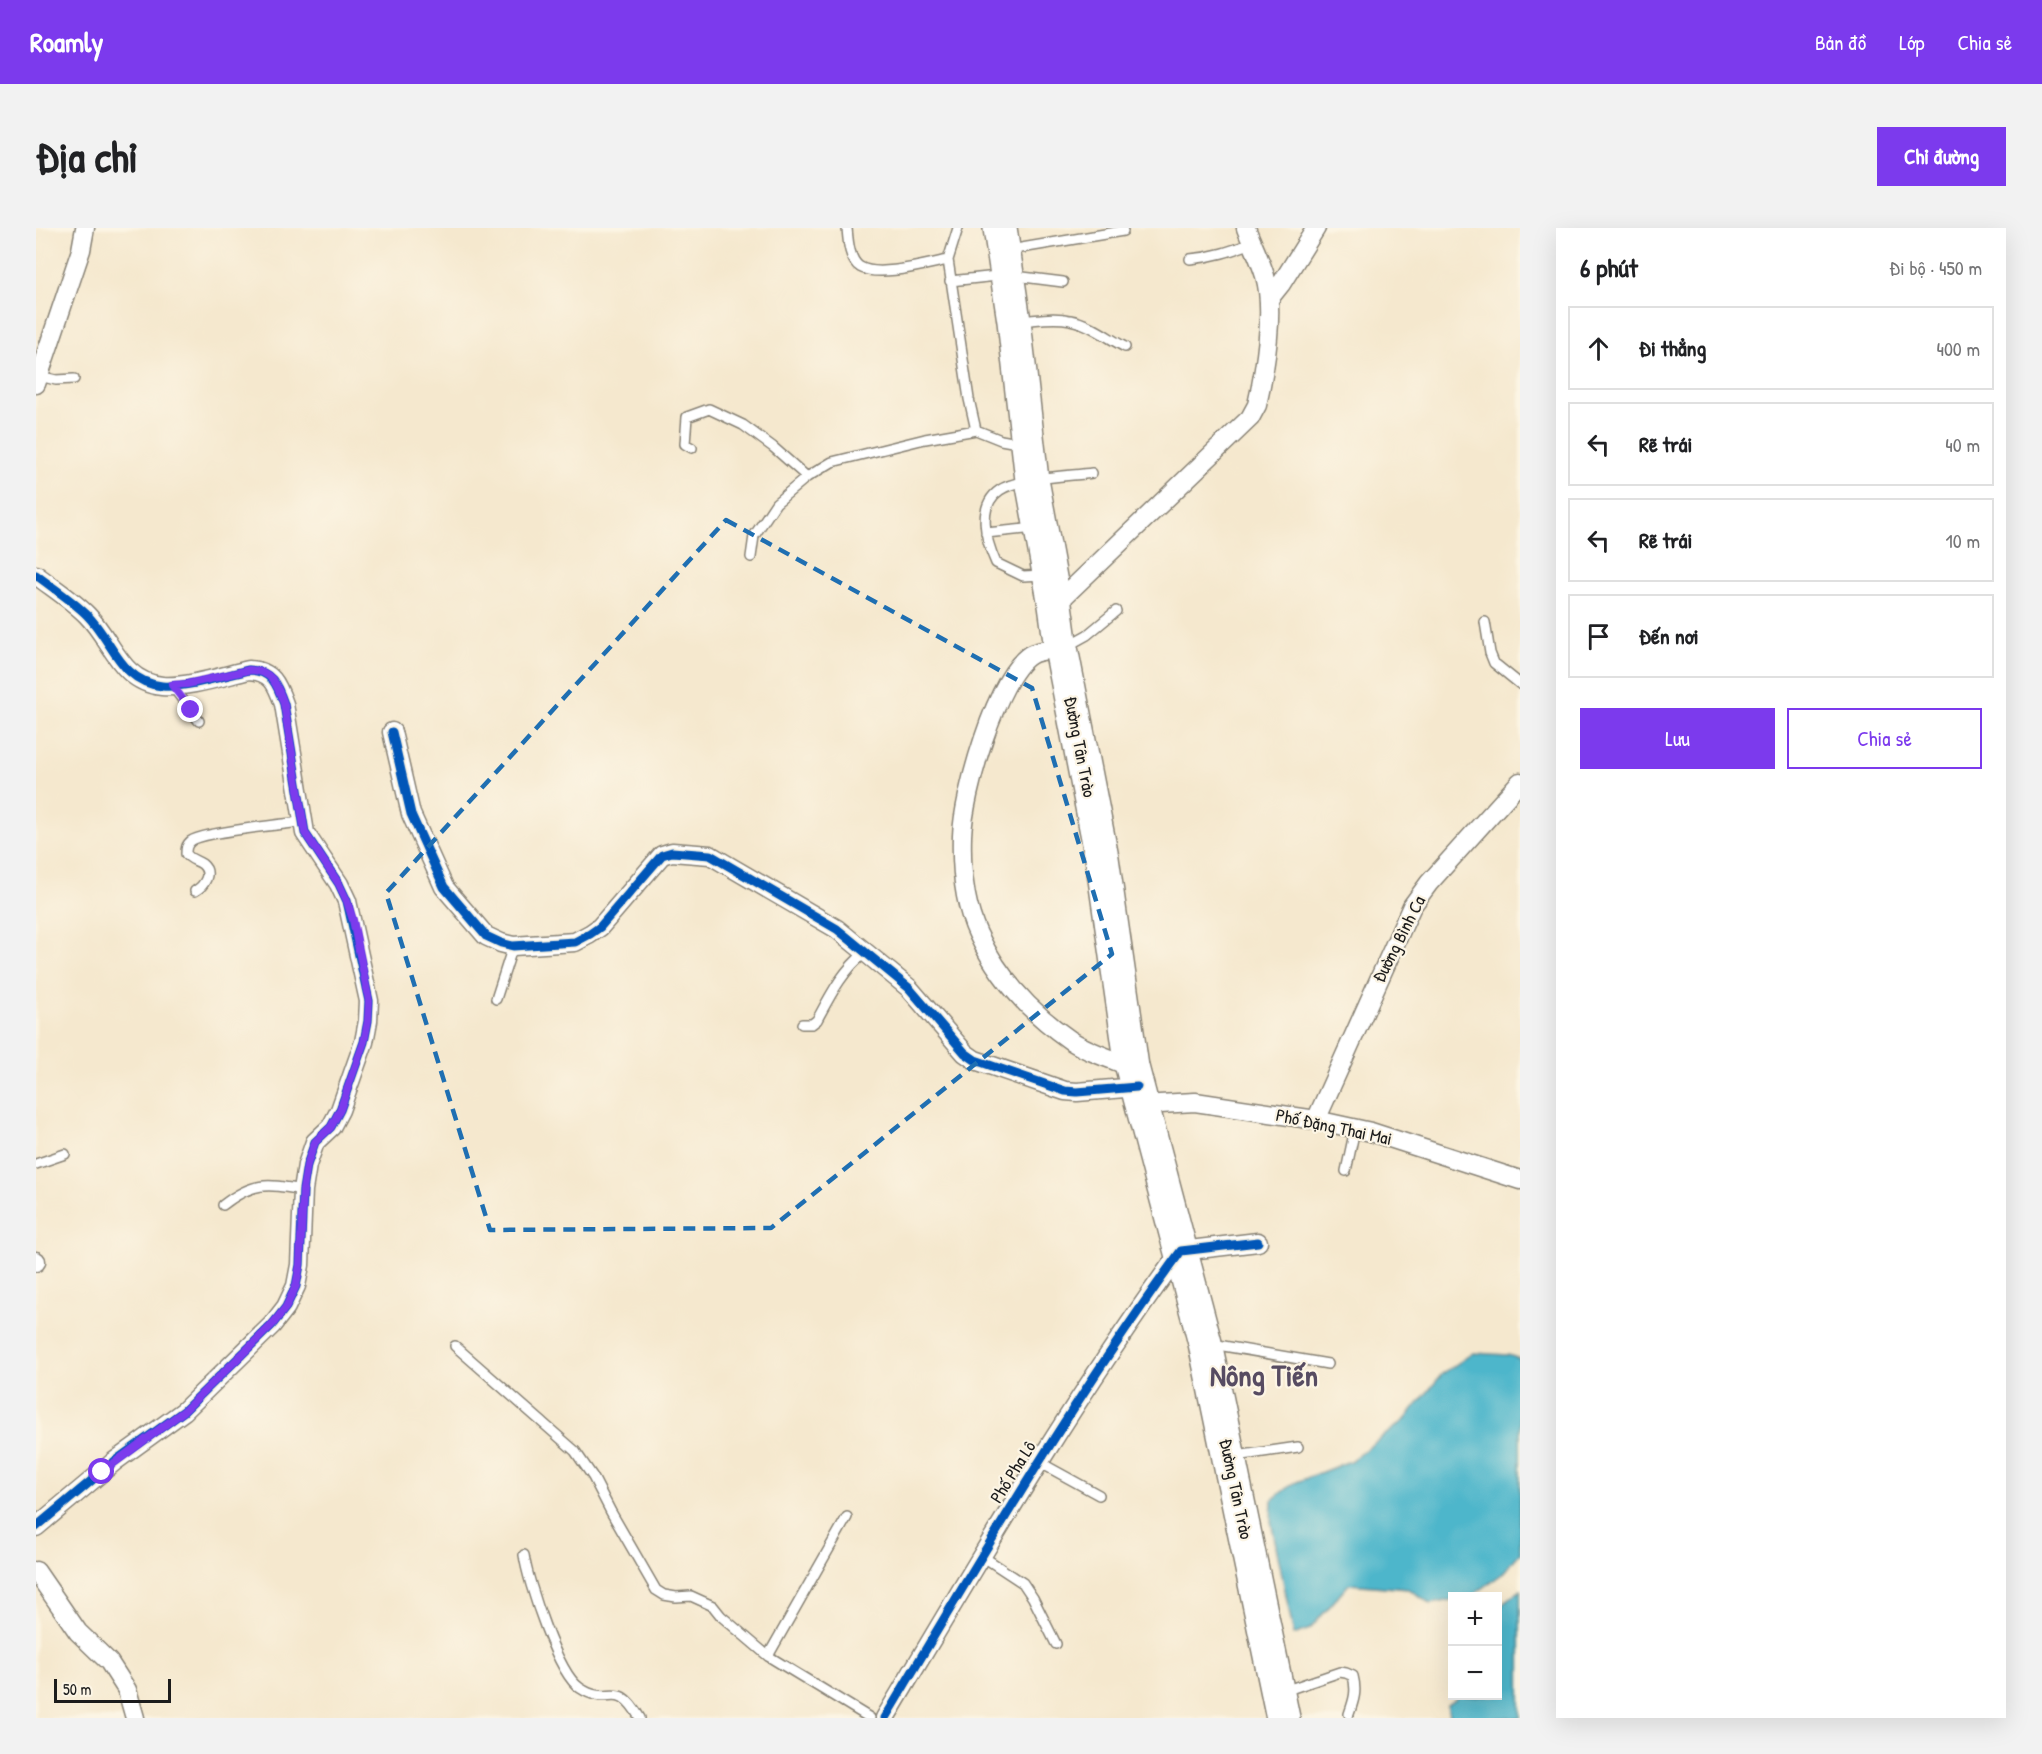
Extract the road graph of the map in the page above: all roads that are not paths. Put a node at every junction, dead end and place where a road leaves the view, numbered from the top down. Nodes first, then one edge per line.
1 (85, 228) edge
2 (847, 228) edge
3 (958, 228) edge
4 (1316, 228) edge
5 (1123, 231) dead end
6 (1249, 235) edge
7 (1003, 251) edge
8 (1190, 259) dead end
9 (948, 260) junction
10 (950, 281) junction
11 (1063, 282) dead end
12 (1269, 299) junction
13 (1014, 321) junction
14 (43, 340) edge
15 (1125, 347) dead end
16 (74, 379) dead end
17 (37, 380) edge
18 (976, 430) junction
19 (1028, 445) junction
20 (692, 448) dead end
21 (1092, 473) dead end
22 (807, 477) junction
23 (1032, 480) junction
24 (1041, 527) junction
25 (986, 533) junction
26 (751, 557) dead end
27 (36, 574) edge
28 (1053, 590) junction
29 (1116, 611) dead end
30 (1485, 622) dead end
31 (1061, 648) junction
32 (1520, 684) edge
33 (172, 685) junction
34 (199, 721) dead end
35 (392, 732) dead end
36 (1520, 782) edge
37 (302, 820) junction
38 (195, 891) dead end
39 (513, 946) junction
40 (866, 952) junction
41 (496, 999) dead end
42 (802, 1024) dead end
43 (1137, 1086) junction
44 (1316, 1120) junction
45 (1355, 1129) junction
46 (65, 1154) dead end
47 (36, 1164) edge
48 (1346, 1171) dead end
49 (1520, 1180) edge
50 (303, 1190) junction
51 (223, 1205) dead end
52 (1258, 1242) dead end
53 (1182, 1256) junction
54 (1205, 1343) junction
55 (455, 1346) dead end
56 (1328, 1364) dead end
57 (1298, 1447) dead end
58 (1230, 1457) junction
59 (1039, 1462) junction
60 (1099, 1495) dead end
61 (847, 1517) dead end
62 (36, 1527) edge
63 (524, 1555) dead end
64 (982, 1556) junction
65 (36, 1571) edge
66 (1056, 1644) dead end
67 (768, 1656) junction
68 (1273, 1705) edge
69 (1350, 1714) dead end
70 (135, 1718) edge
71 (640, 1718) edge
72 (870, 1718) edge
73 (885, 1718) edge

1 - 14 street
2 - 9 lane
3 - 9 lane
4 - 12 street
5 - 7 lane
6 - 8 lane
6 - 12 street
7 - 10 lane
7 - 11 lane
7 - 13 highway, Đường Tân Trào
9 - 10 lane
10 - 18 lane
12 - 28 street
13 - 15 lane
13 - 19 highway, Đường Tân Trào
14 - 17 street
16 - 17 lane
18 - 19 lane
18 - 22 lane
19 - 23 highway, Đường Tân Trào
20 - 22 lane
21 - 23 lane
22 - 26 lane
23 - 24 highway, Đường Tân Trào
23 - 25 lane
24 - 25 lane
24 - 28 highway, Đường Tân Trào
25 - 28 lane
27 - 33 street
28 - 31 highway, Đường Tân Trào
29 - 31 lane
30 - 32 lane
31 - 43 highway, Đường Tân Trào
31 - 43 street
33 - 34 lane
33 - 37 street
35 - 39 street
36 - 44 street, Đường Bình Ca
37 - 38 lane
37 - 50 street
39 - 40 street, Phố Đặng Thai Mai
39 - 41 lane
40 - 42 lane
40 - 43 street, Phố Đặng Thai Mai
43 - 44 street, Phố Đặng Thai Mai
43 - 53 highway, Đường Tân Trào
44 - 45 street, Phố Đặng Thai Mai
45 - 48 lane
45 - 49 street, Phố Đặng Thai Mai
46 - 47 lane
50 - 51 lane
50 - 62 street
52 - 53 street
53 - 54 highway, Đường Tân Trào
53 - 59 street, Phố Pha Lô
53 - 68 highway, Đường Tân Trào
54 - 56 lane
54 - 58 highway, Đường Tân Trào
55 - 67 lane
57 - 58 lane
58 - 68 highway, Đường Tân Trào
59 - 60 lane
59 - 64 street, Phố Pha Lô
61 - 67 lane
63 - 71 lane
64 - 66 lane
64 - 73 street, Phố Pha Lô
65 - 70 street
67 - 72 lane
68 - 69 lane

